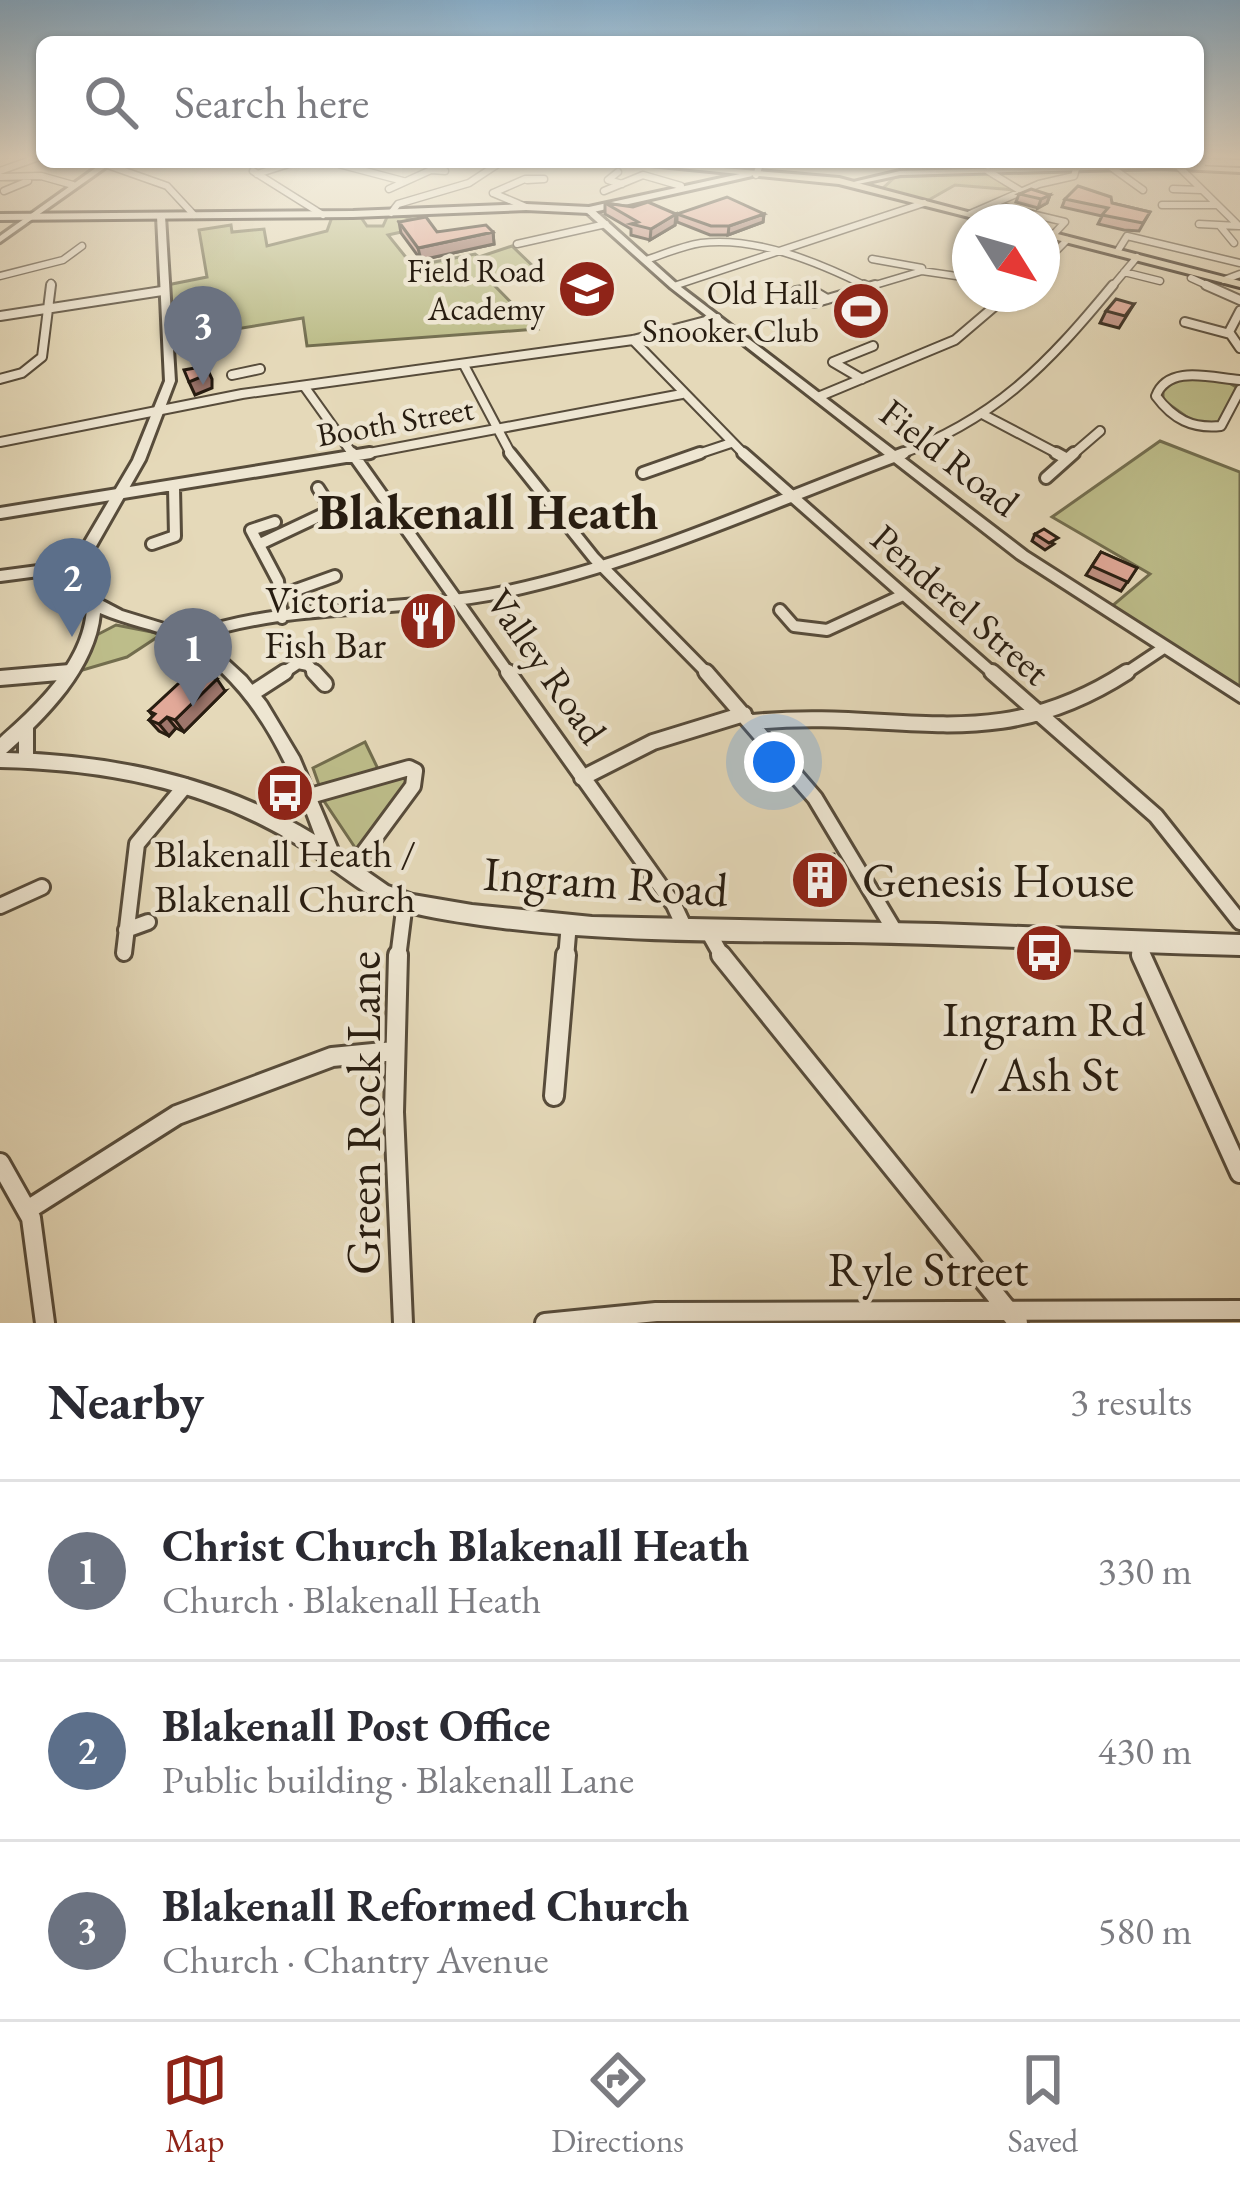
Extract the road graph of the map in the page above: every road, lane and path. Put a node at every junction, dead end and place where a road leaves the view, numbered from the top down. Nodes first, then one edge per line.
1 (0, 218) edge
2 (30, 218) junction
3 (47, 218) edge
4 (161, 218) edge
5 (598, 218) edge
6 (889, 218) edge
7 (606, 224) junction
8 (1198, 224) dead end
9 (1219, 225) junction
10 (1239, 226) edge
11 (1060, 239) edge
12 (0, 240) edge
13 (1067, 241) junction
14 (520, 243) dead end
15 (1234, 243) dead end
16 (83, 246) dead end
17 (1060, 247) edge
18 (1117, 252) junction
19 (772, 254) junction
20 (1137, 257) junction
21 (872, 259) dead end
22 (646, 260) junction
23 (1240, 263) edge
24 (929, 271) junction
25 (1124, 272) junction
26 (952, 275) edge
27 (0, 276) edge
28 (1160, 280) dead end
29 (1198, 281) dead end
30 (51, 283) dead end
31 (1233, 283) edge
32 (674, 286) junction
33 (868, 287) junction
34 (162, 291) junction
35 (796, 291) dead end
36 (827, 299) junction
37 (1240, 300) edge
38 (814, 303) dead end
39 (50, 308) junction
40 (1240, 311) edge
41 (988, 312) edge
42 (0, 316) edge
43 (717, 318) junction
44 (1184, 322) dead end
45 (1230, 334) junction
46 (633, 340) junction
47 (873, 346) dead end
48 (1240, 348) edge
49 (464, 365) junction
50 (260, 369) dead end
51 (0, 379) edge
52 (862, 380) junction
53 (1240, 380) edge
54 (304, 386) junction
55 (1240, 390) edge
56 (242, 394) junction
57 (682, 394) junction
58 (818, 397) junction
59 (160, 410) junction
60 (984, 415) junction
61 (493, 431) junction
62 (1100, 431) dead end
63 (0, 442) edge
64 (731, 443) junction
65 (894, 455) junction
66 (356, 457) junction
67 (1067, 459) junction
68 (643, 473) dead end
69 (1046, 478) dead end
70 (174, 487) junction
71 (318, 488) dead end
72 (116, 494) junction
73 (793, 496) junction
74 (0, 513) edge
75 (275, 522) dead end
76 (152, 544) dead end
77 (260, 544) junction
78 (84, 565) junction
79 (601, 569) junction
80 (0, 576) edge
81 (335, 576) dead end
82 (282, 595) junction
83 (903, 595) junction
84 (457, 601) junction
85 (95, 603) junction
86 (779, 610) dead end
87 (282, 618) junction
88 (133, 620) junction
89 (86, 635) junction
90 (186, 638) junction
91 (1166, 647) junction
92 (70, 672) junction
93 (0, 678) edge
94 (325, 684) dead end
95 (250, 694) junction
96 (1240, 697) edge
97 (1044, 714) junction
98 (748, 718) junction
99 (26, 726) junction
100 (0, 748) edge
101 (0, 760) edge
102 (26, 760) junction
103 (582, 778) junction
104 (185, 786) junction
105 (312, 801) junction
106 (292, 830) junction
107 (331, 854) junction
108 (351, 871) junction
109 (42, 886) dead end
110 (405, 902) junction
111 (0, 906) edge
112 (148, 922) dead end
113 (569, 922) junction
114 (1240, 922) edge
115 (126, 930) junction
116 (686, 931) junction
117 (709, 933) junction
118 (896, 933) junction
119 (1136, 944) junction
120 (1240, 945) edge
121 (124, 953) dead end
122 (394, 1051) junction
123 (554, 1096) dead end
124 (0, 1163) edge
125 (1240, 1173) edge
126 (29, 1209) junction
127 (1240, 1310) edge
128 (657, 1317) edge
129 (1013, 1317) edge
130 (45, 1323) edge
131 (403, 1323) edge
132 (545, 1323) edge

1 - 2 main road
2 - 3 main road
2 - 12 street
4 - 34 street
5 - 7 street, Field Road
6 - 19 street
7 - 14 street
7 - 22 street, Field Road
8 - 9 street
9 - 10 street
9 - 15 street
11 - 13 highway
13 - 17 street
13 - 18 highway
16 - 27 street
18 - 20 highway
18 - 23 street
19 - 22 street
19 - 32 street
19 - 33 street
20 - 25 street
20 - 31 highway
21 - 24 street
22 - 32 street, Field Road
24 - 26 street
24 - 33 street
25 - 28 street
25 - 60 street
29 - 31 street
30 - 39 street
31 - 37 street
32 - 43 street, Field Road
33 - 36 street
34 - 39 street
34 - 59 street
35 - 36 street
36 - 38 street
39 - 42 street
39 - 51 street
40 - 45 street
41 - 52 street
43 - 46 street
43 - 58 street, Field Road
44 - 45 street
45 - 48 street
46 - 49 street
46 - 57 street, Penderel Street
47 - 52 street
49 - 54 street
49 - 61 street
50 - 56 street
52 - 58 street
53 - 55 street
54 - 56 street
54 - 66 street, Valley Road
56 - 59 street
57 - 61 street, Booth Street
57 - 64 street, Penderel Street
58 - 65 street, Field Road
59 - 63 street
59 - 72 street
60 - 65 street
60 - 67 street
61 - 66 street, Booth Street
61 - 79 street
62 - 67 street
64 - 68 street
64 - 73 street, Penderel Street
65 - 73 street
65 - 91 street, Field Road
66 - 70 street, Booth Street
66 - 84 street, Valley Road
67 - 69 street
70 - 72 street, Booth Street
70 - 76 street
71 - 77 street
72 - 74 street, Booth Street
72 - 78 street
73 - 79 street
73 - 83 street, Penderel Street
75 - 77 street
77 - 82 street
78 - 80 street
78 - 85 street
79 - 84 street
79 - 98 street
81 - 82 street
82 - 87 street
83 - 86 street
83 - 97 street, Penderel Street
84 - 87 street
84 - 103 street, Valley Road
85 - 88 street
85 - 89 street
87 - 90 street
88 - 89 street
88 - 90 street
89 - 92 street
90 - 95 street
91 - 96 street, Field Road
91 - 97 street
92 - 93 street
92 - 99 street
94 - 95 street
95 - 105 street
97 - 98 street
97 - 114 street, Penderel Street
98 - 103 street
98 - 118 street
99 - 100 street
99 - 102 street
101 - 102 street, Ingram Road
102 - 104 street, Ingram Road
103 - 116 street, Valley Road
104 - 106 street, Ingram Road
104 - 115 street
105 - 106 street
105 - 107 street
105 - 108 street
106 - 107 street, Ingram Road
107 - 108 street, Ingram Road
108 - 110 street, Ingram Road
109 - 111 street
110 - 113 street, Ingram Road
110 - 122 street, Green Rock Lane
112 - 115 street
113 - 116 street, Ingram Road
113 - 123 street
115 - 121 street
116 - 117 street, Ingram Road
117 - 118 street, Ingram Road
117 - 129 street
118 - 119 street, Ingram Road
119 - 120 street, Ingram Road
119 - 125 street
122 - 126 street
122 - 131 street, Green Rock Lane
124 - 126 street
126 - 130 street
127 - 129 street, Ryle Street
128 - 129 street, Ryle Street
128 - 132 street, Ryle Street

